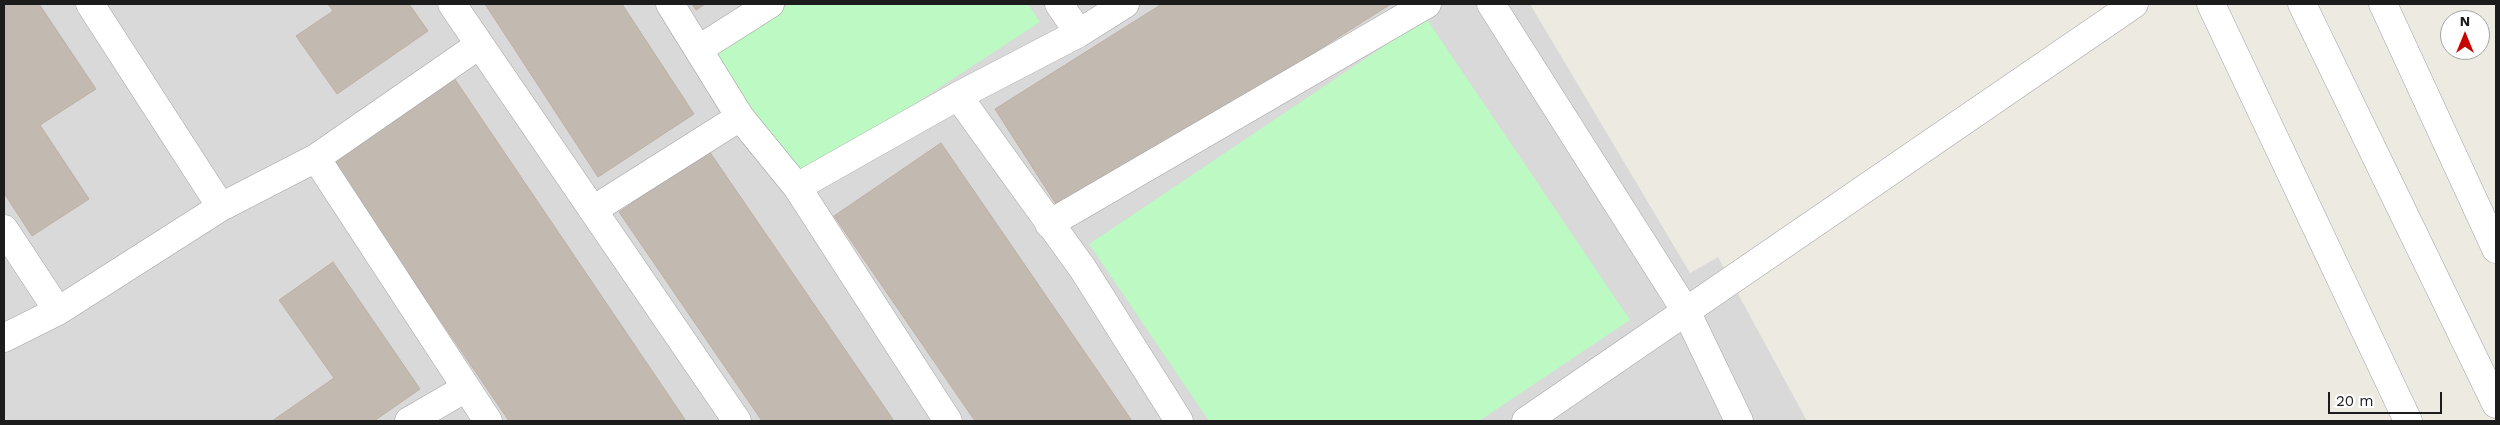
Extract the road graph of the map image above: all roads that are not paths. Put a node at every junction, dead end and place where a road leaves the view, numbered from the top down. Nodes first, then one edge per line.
1 (90, 4) edge
2 (452, 4) edge
3 (670, 4) edge
4 (770, 4) edge
5 (1060, 4) edge
6 (1125, 4) edge
7 (1427, 4) edge
8 (1491, 4) edge
9 (2134, 4) edge
10 (2211, 4) edge
11 (2302, 4) edge
12 (2383, 4) edge
13 (1079, 33) junction
14 (479, 45) junction
15 (699, 49) junction
16 (958, 96) junction
17 (740, 117) junction
18 (316, 158) junction
19 (797, 187) junction
20 (220, 206) junction
21 (593, 210) junction
22 (1049, 224) junction
23 (4, 229) edge
24 (2496, 249) edge
25 (58, 311) junction
26 (1687, 313) junction
27 (4, 338) edge
28 (466, 388) junction
29 (2496, 404) edge
30 (408, 421) edge
31 (488, 421) edge
32 (737, 421) edge
33 (948, 421) edge
34 (1179, 421) edge
35 (1526, 421) edge
36 (1739, 421) edge
37 (2408, 421) edge

1 - 20 street
2 - 14 street
3 - 15 street
4 - 15 street
5 - 13 street
6 - 13 street
7 - 22 street
8 - 26 street
9 - 26 street
10 - 37 street
11 - 29 street
12 - 24 street
13 - 16 street
14 - 18 street
14 - 21 street
15 - 17 street
16 - 19 street
16 - 22 street
17 - 19 street
17 - 21 street
18 - 20 street
18 - 28 street
19 - 33 street
20 - 25 street
21 - 32 street
22 - 34 street
23 - 25 street
25 - 27 street
26 - 35 street
26 - 36 street
28 - 30 street
28 - 31 street

